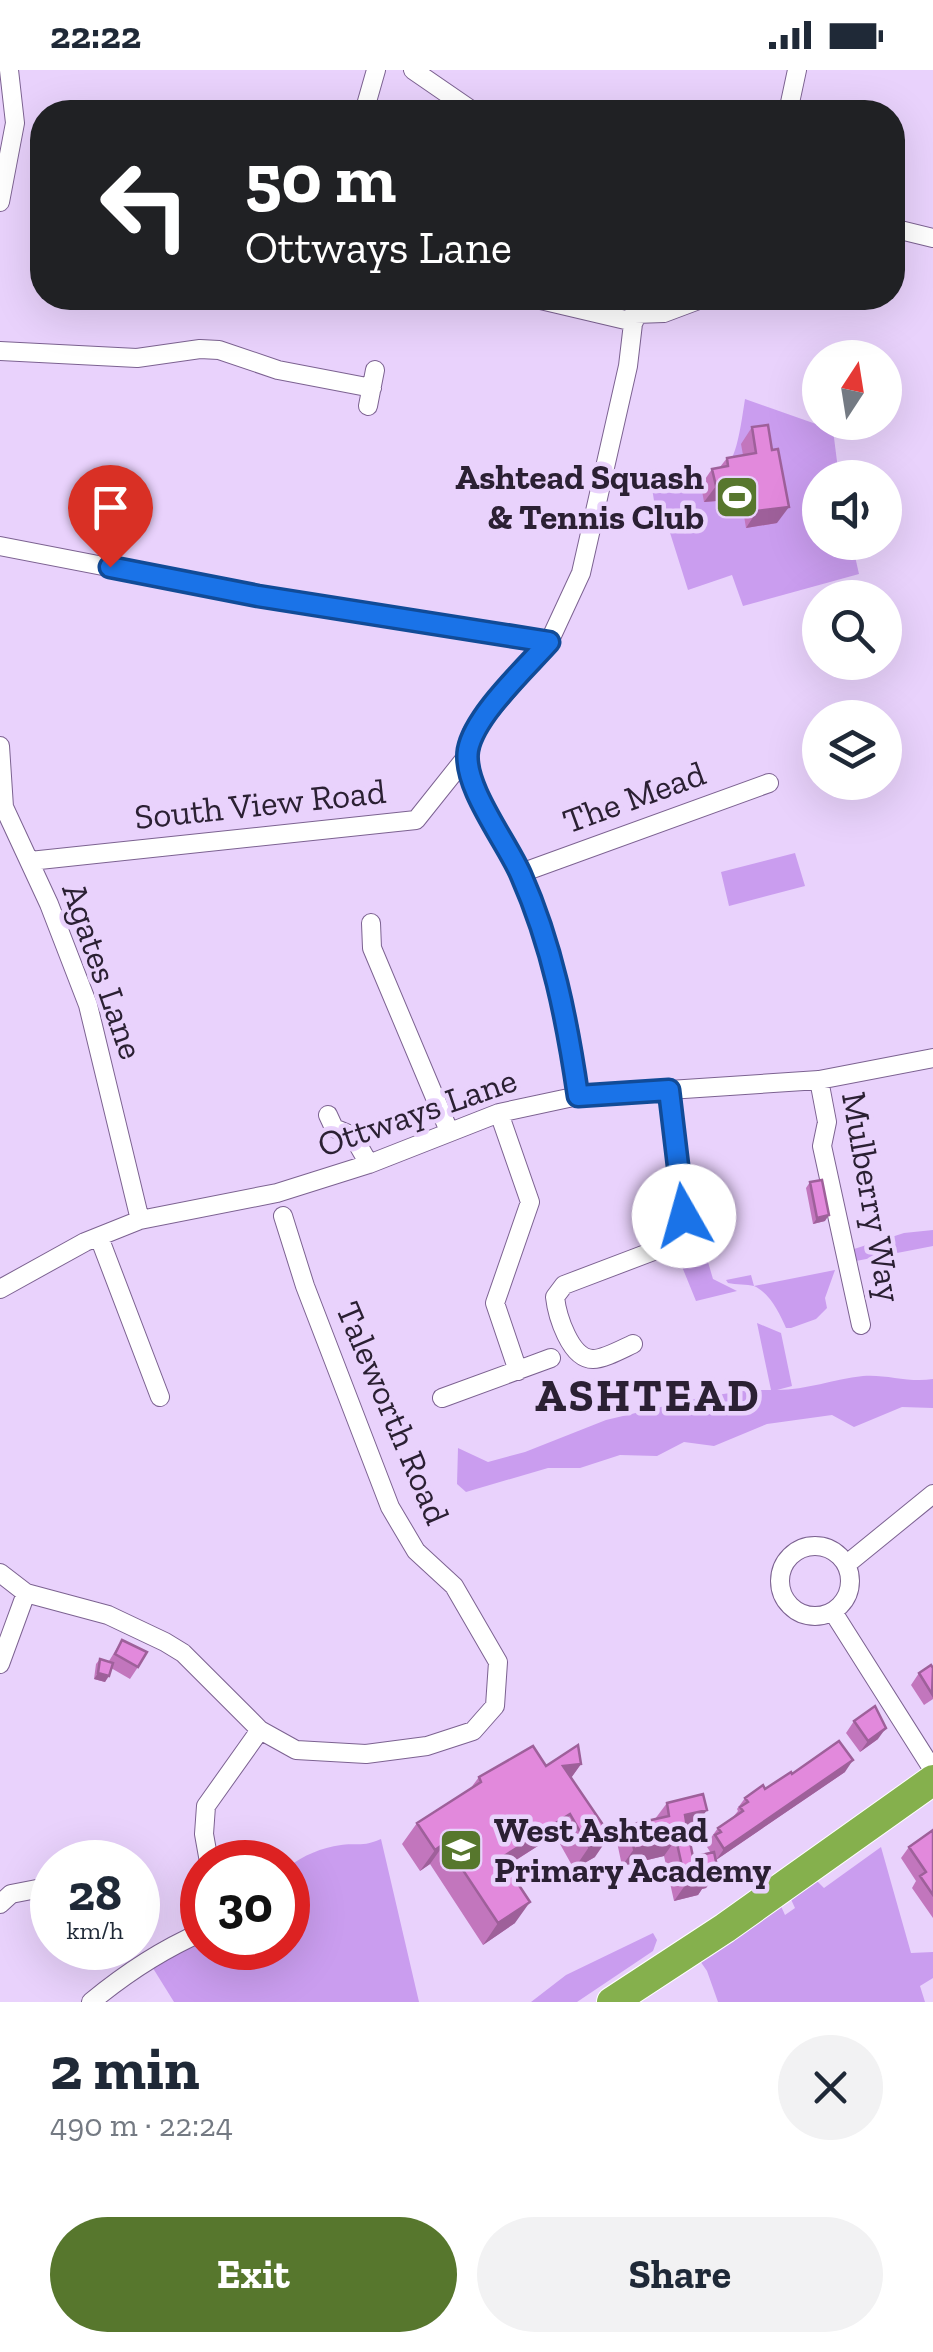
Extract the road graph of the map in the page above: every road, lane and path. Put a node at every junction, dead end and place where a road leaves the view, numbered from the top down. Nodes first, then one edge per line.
1 (9, 70) edge
2 (376, 70) edge
3 (413, 70) edge
4 (797, 70) edge
5 (367, 100) edge
6 (457, 100) edge
7 (791, 100) edge
8 (0, 202) edge
9 (905, 231) edge
10 (933, 238) edge
11 (674, 310) edge
12 (635, 311) edge
13 (0, 351) edge
14 (372, 388) dead end
15 (0, 546) edge
16 (549, 642) junction
17 (0, 746) edge
18 (466, 756) junction
19 (769, 783) dead end
20 (30, 862) junction
21 (520, 873) junction
22 (371, 923) dead end
23 (933, 1058) edge
24 (819, 1080) junction
25 (669, 1090) junction
26 (578, 1096) junction
27 (499, 1113) junction
28 (328, 1115) dead end
29 (448, 1130) junction
30 (369, 1164) junction
31 (283, 1216) dead end
32 (140, 1220) junction
33 (98, 1237) junction
34 (0, 1289) edge
35 (860, 1325) dead end
36 (633, 1344) dead end
37 (552, 1358) dead end
38 (518, 1370) junction
39 (160, 1397) dead end
40 (442, 1398) dead end
41 (933, 1494) edge
42 (847, 1564) junction
43 (0, 1574) edge
44 (26, 1593) junction
45 (834, 1612) junction
46 (0, 1664) edge
47 (260, 1730) junction
48 (933, 1770) edge
49 (933, 1780) edge
50 (205, 1840) edge
51 (30, 1890) edge
52 (0, 1904) edge
53 (180, 1941) edge
54 (91, 2002) edge
55 (612, 2002) edge

1 - 8 street
2 - 5 street
3 - 6 street
4 - 7 street
9 - 10 street
11 - 12 street
12 - 16 street, South View Road
13 - 14 street
15 - 16 street
16 - 18 street, South View Road
17 - 20 street, Agates Lane
18 - 20 street, South View Road
18 - 21 street
19 - 21 street, The Mead
20 - 32 street, Agates Lane
21 - 26 street
22 - 29 street
23 - 24 street, Ottways Lane
24 - 25 street, Ottways Lane
24 - 35 street, Mulberry Way
25 - 26 street, Ottways Lane
25 - 36 street
26 - 27 street, Ottways Lane
27 - 29 street, Ottways Lane
27 - 38 street
28 - 30 street
29 - 30 street, Ottways Lane
30 - 32 street, Ottways Lane
31 - 47 street, Taleworth Road
32 - 33 street, Ottways Lane
33 - 34 street, Ottways Lane
33 - 39 street
37 - 38 street
38 - 40 street
41 - 42 street
42 - 45 street
42 - 45 street
43 - 44 street, Taleworth Road
44 - 46 street
44 - 47 street, Taleworth Road
45 - 48 street
47 - 50 street
49 - 55 highway
51 - 52 street
53 - 54 street

